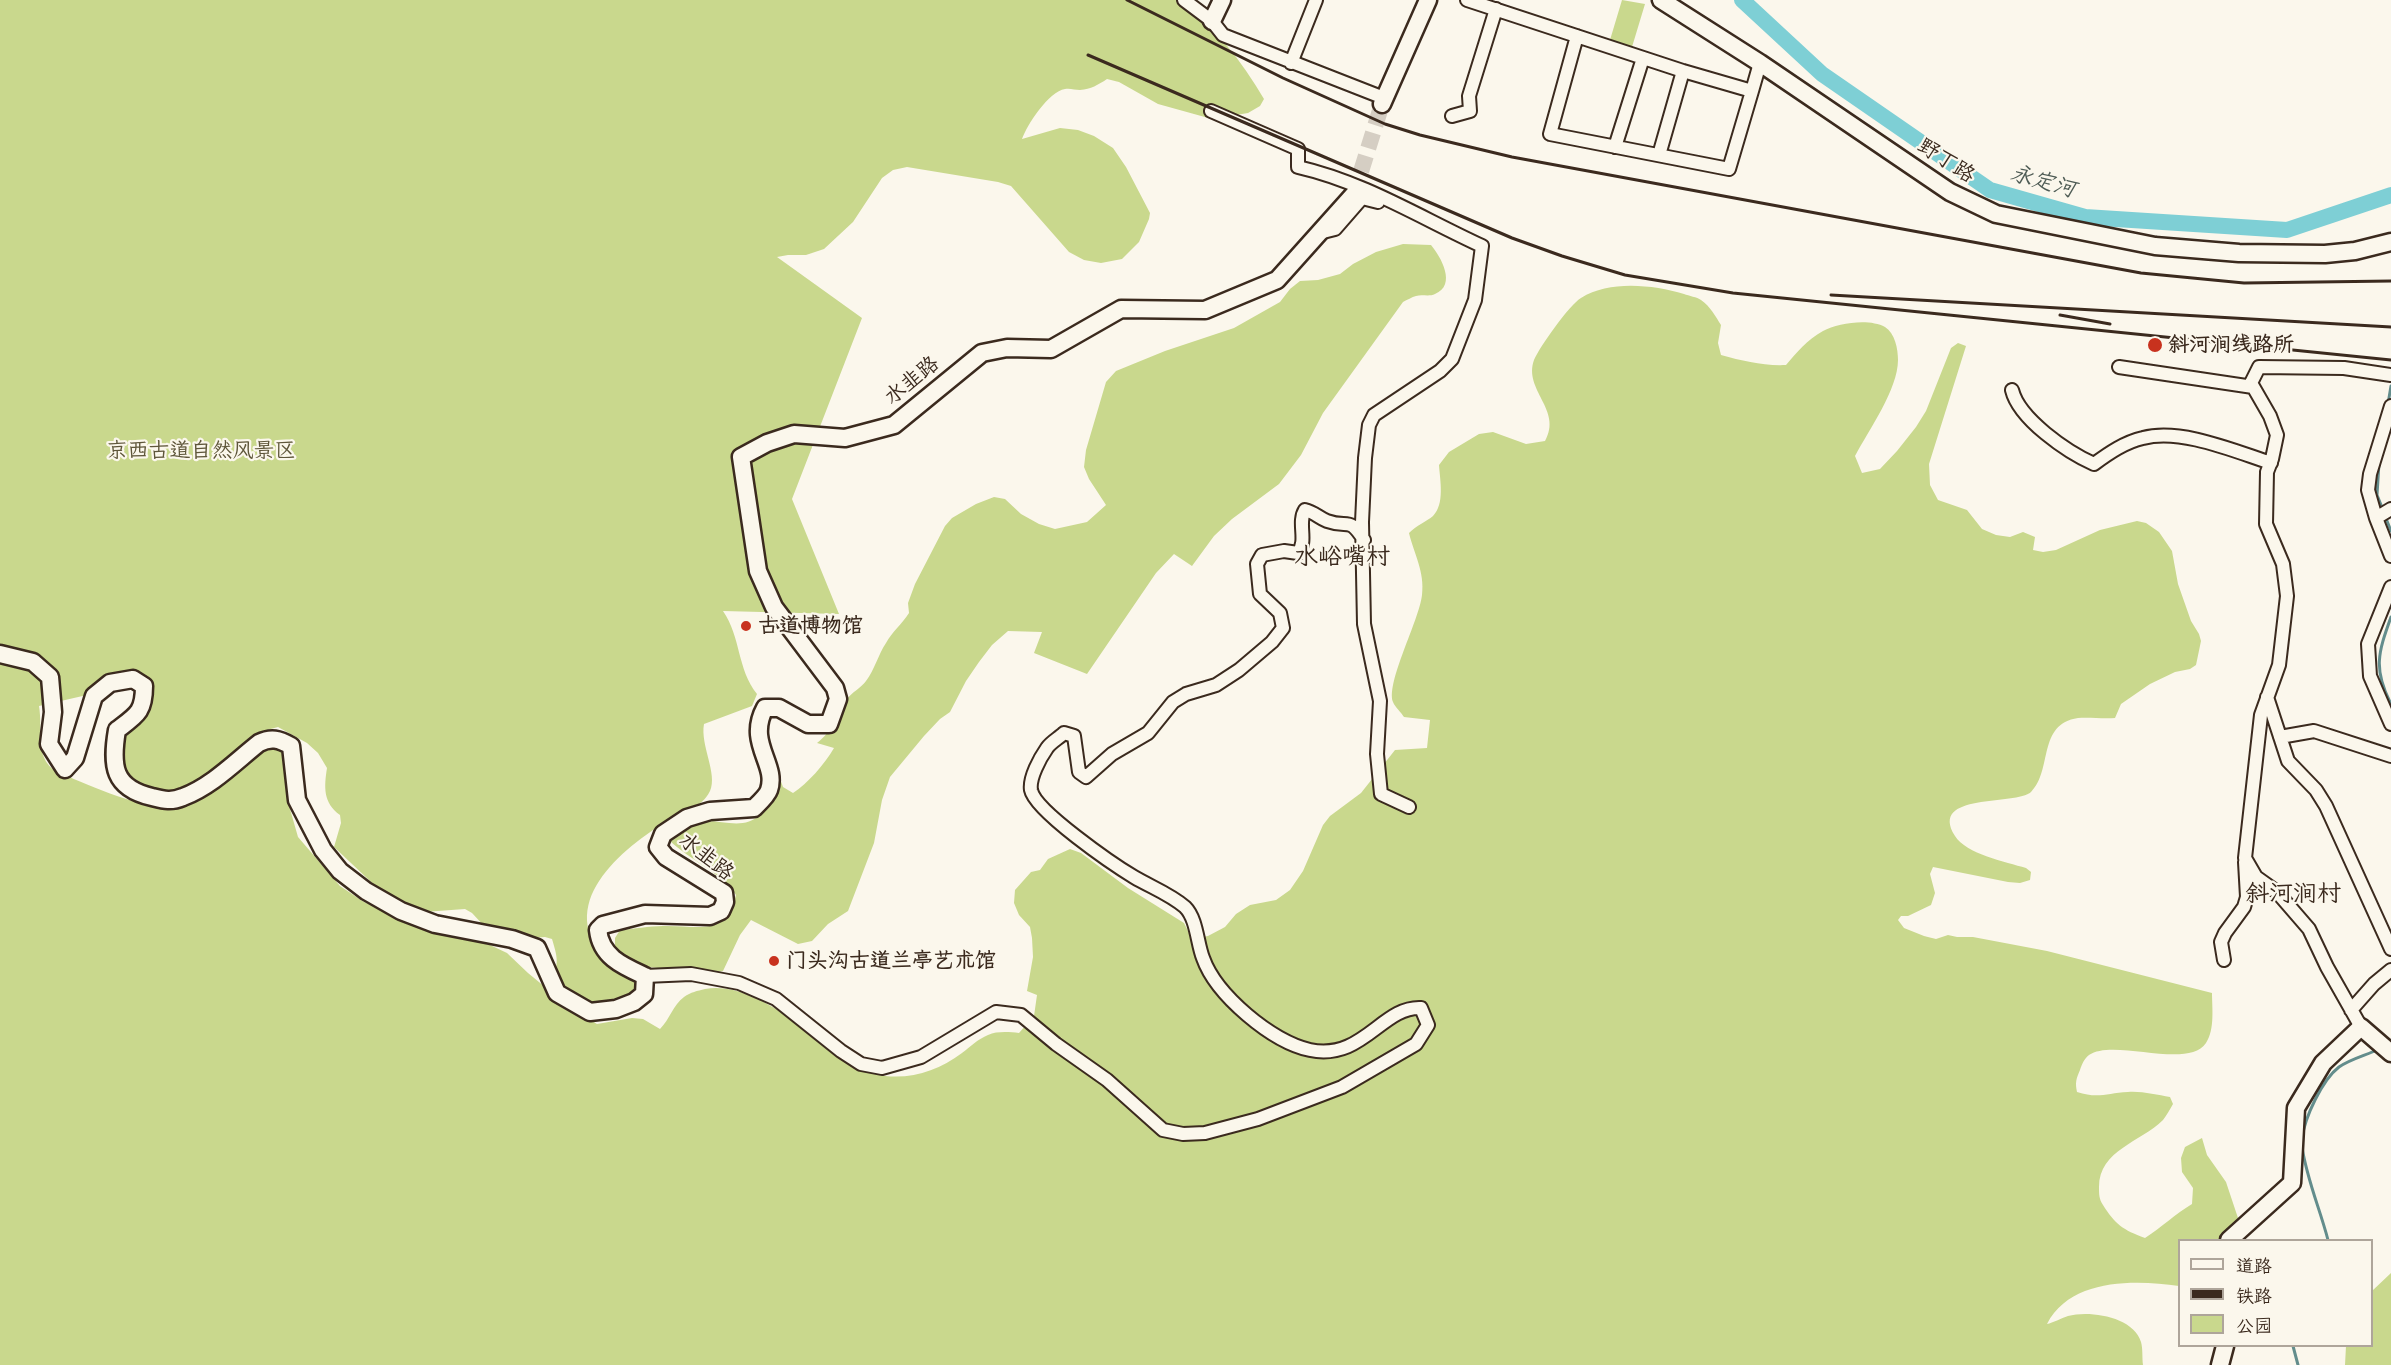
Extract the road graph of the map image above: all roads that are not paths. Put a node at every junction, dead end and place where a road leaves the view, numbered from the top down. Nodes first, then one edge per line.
1 (1184, 0) edge
2 (1222, 0) edge
3 (1316, 0) edge
4 (1428, 0) edge
5 (1467, 0) edge
6 (1661, 0) edge
7 (1496, 9) junction
8 (1212, 21) junction
9 (1577, 36) junction
10 (1643, 58) junction
11 (1291, 63) junction
12 (1760, 63) junction
13 (1683, 71) junction
14 (1752, 91) junction
15 (1383, 101) joint
16 (1211, 111) dead end
17 (1452, 116) dead end
18 (1615, 147) junction
19 (1659, 155) junction
20 (1354, 194) tunnel mouth
21 (1407, 209) junction
22 (1319, 233) junction
23 (2391, 242) edge
24 (2119, 367) dead end
25 (2391, 375) edge
26 (2253, 387) junction
27 (2012, 390) dead end
28 (2390, 410) edge
29 (2271, 463) junction
30 (2384, 514) edge
31 (1364, 540) junction
32 (2391, 556) edge
33 (2391, 587) edge
34 (0, 654) edge
35 (2267, 697) junction
36 (2391, 724) edge
37 (2280, 737) junction
38 (2391, 756) edge
39 (1409, 807) dead end
40 (2245, 858) junction
41 (2391, 949) edge
42 (2224, 960) dead end
43 (2391, 970) edge
44 (645, 976) junction
45 (2351, 1010) junction
46 (2361, 1027) junction
47 (2386, 1048) edge
48 (2230, 1239) edge
49 (2225, 1347) edge
50 (2220, 1365) edge

1 - 8 street
2 - 8 street
3 - 11 street
4 - 15 street
5 - 7 street
6 - 12 street, 野丁路
7 - 9 street
7 - 17 street
8 - 11 street
9 - 10 street
9 - 18 street
10 - 13 street
10 - 18 street
11 - 15 street
12 - 14 street
12 - 23 street, 野丁路
13 - 14 street
13 - 19 street
14 - 19 street
16 - 21 street
18 - 19 street
20 - 22 street, 水韭路
21 - 22 street
21 - 31 street
22 - 44 street, 水韭路
24 - 26 street
25 - 26 street
26 - 29 street
27 - 29 street
28 - 30 street
29 - 35 street
30 - 32 street
31 - 39 street
31 - 44 street
33 - 36 street
34 - 44 street
35 - 37 street
35 - 40 street
37 - 38 street
37 - 41 street
40 - 42 street
40 - 45 street
43 - 45 street
45 - 46 street
46 - 47 street
46 - 48 street
49 - 50 street

